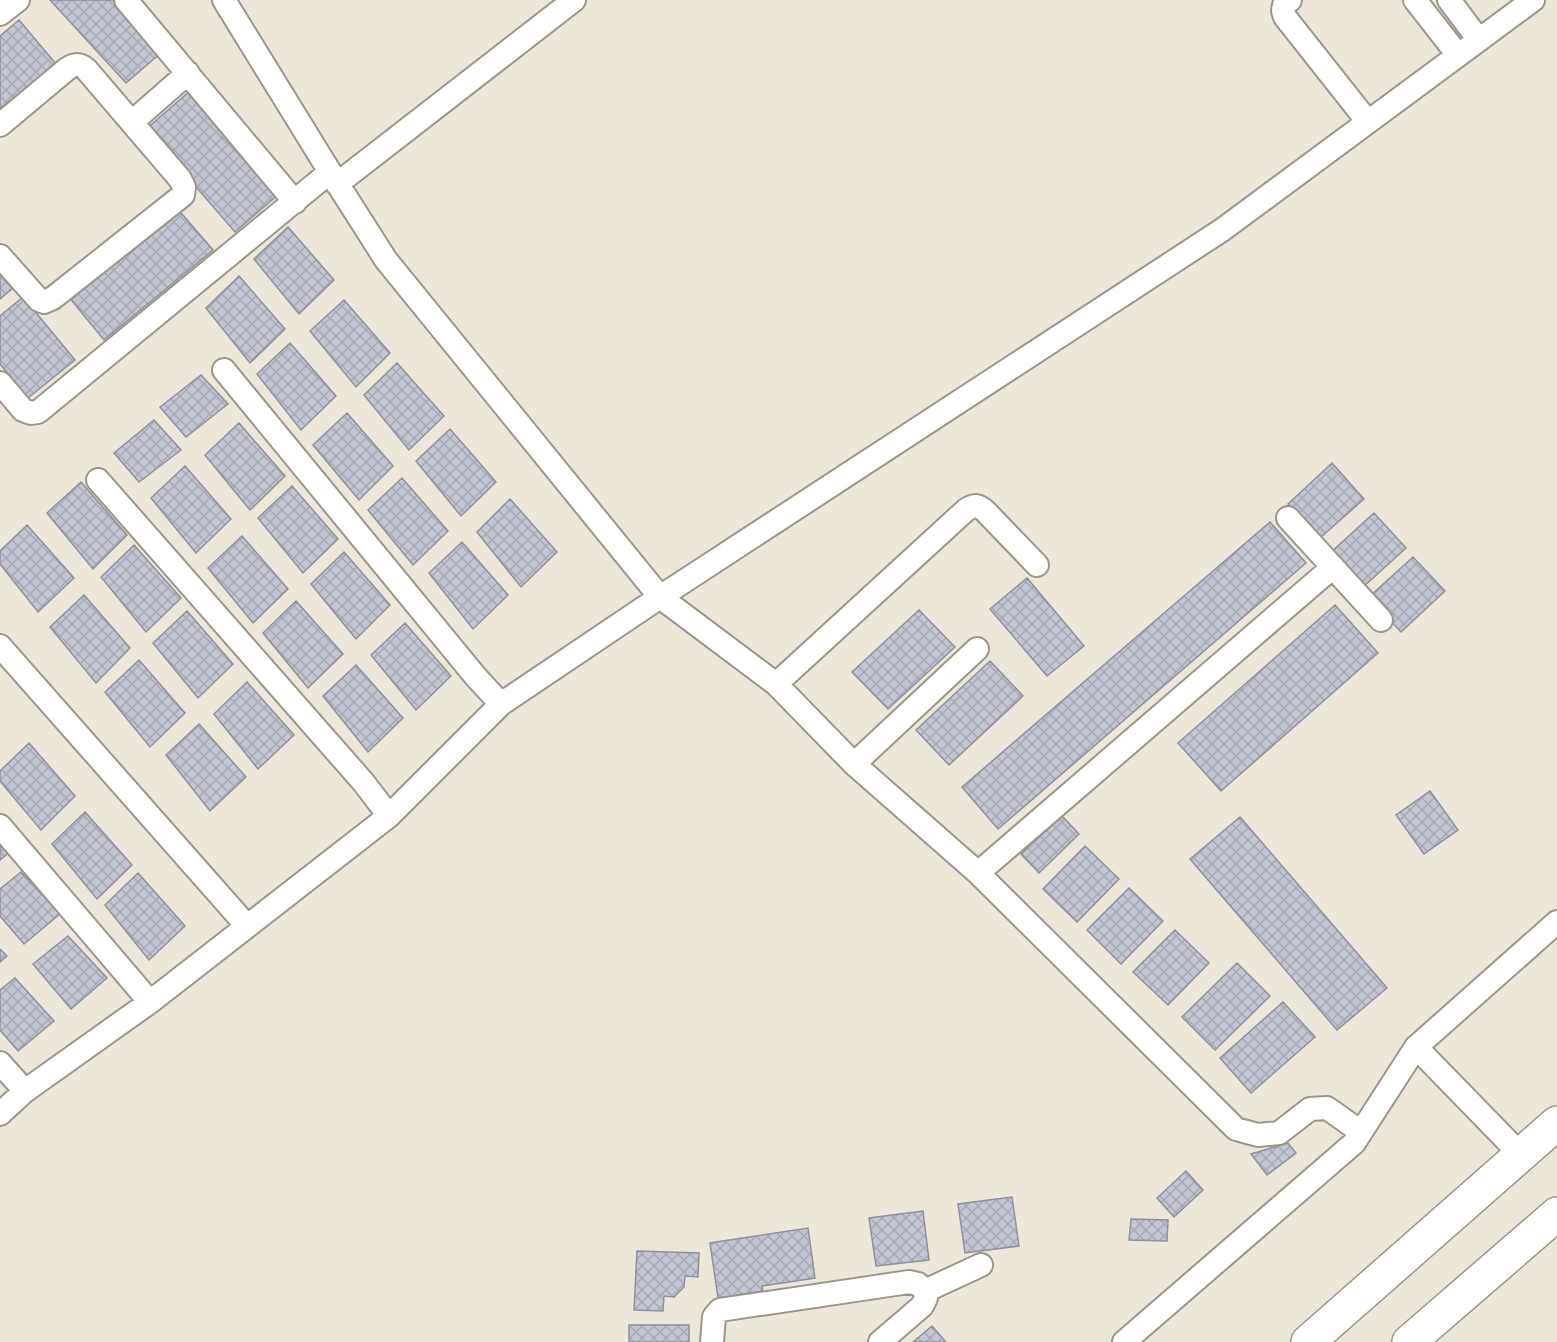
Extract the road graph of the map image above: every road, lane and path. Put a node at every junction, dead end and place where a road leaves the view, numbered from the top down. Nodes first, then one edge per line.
1 (18, 0) edge
2 (126, 0) edge
3 (224, 0) edge
4 (574, 0) edge
5 (1290, 0) edge
6 (1415, 0) edge
7 (1533, 0) edge
8 (1458, 3) edge
9 (0, 14) edge
10 (1479, 40) junction
11 (1458, 55) junction
12 (188, 74) junction
13 (132, 122) junction
14 (1368, 122) junction
15 (0, 125) edge
16 (334, 178) junction
17 (294, 202) junction
18 (0, 256) edge
19 (224, 370) dead end
20 (0, 383) edge
21 (98, 480) dead end
22 (1288, 518) dead end
23 (1037, 566) dead end
24 (1333, 567) junction
25 (660, 597) junction
26 (1381, 620) dead end
27 (0, 646) edge
28 (977, 649) dead end
29 (776, 684) junction
30 (501, 704) junction
31 (854, 764) junction
32 (390, 816) junction
33 (0, 826) edge
34 (978, 873) junction
35 (1557, 922) edge
36 (247, 926) junction
37 (150, 1002) junction
38 (1416, 1047) junction
39 (0, 1063) edge
40 (25, 1091) junction
41 (0, 1114) edge
42 (1557, 1123) edge
43 (1361, 1132) junction
44 (1521, 1155) junction
45 (1557, 1214) edge
46 (981, 1265) dead end
47 (925, 1291) junction
48 (712, 1342) edge
49 (880, 1342) edge
50 (1124, 1342) edge
51 (1308, 1342) edge
52 (1409, 1342) edge

1 - 9 street
2 - 12 street
3 - 16 street
4 - 16 street
5 - 14 street
6 - 11 street
7 - 10 street
8 - 10 street
10 - 11 street
11 - 14 street
12 - 13 street
12 - 17 street
13 - 15 street
13 - 18 street
14 - 25 street
16 - 17 street
16 - 25 street
17 - 20 street
19 - 30 street
21 - 32 street
22 - 24 street
23 - 29 street
24 - 26 street
24 - 34 street
25 - 29 street
25 - 30 street
27 - 36 street
28 - 31 street
29 - 31 street
30 - 32 street
31 - 34 street
32 - 36 street
33 - 37 street
34 - 43 street
35 - 38 street
36 - 37 street
37 - 40 street
38 - 43 street
38 - 44 street
39 - 40 street
40 - 41 street
42 - 44 main road
43 - 50 street
44 - 51 main road
45 - 52 main road
46 - 47 street
47 - 48 street
47 - 49 street

